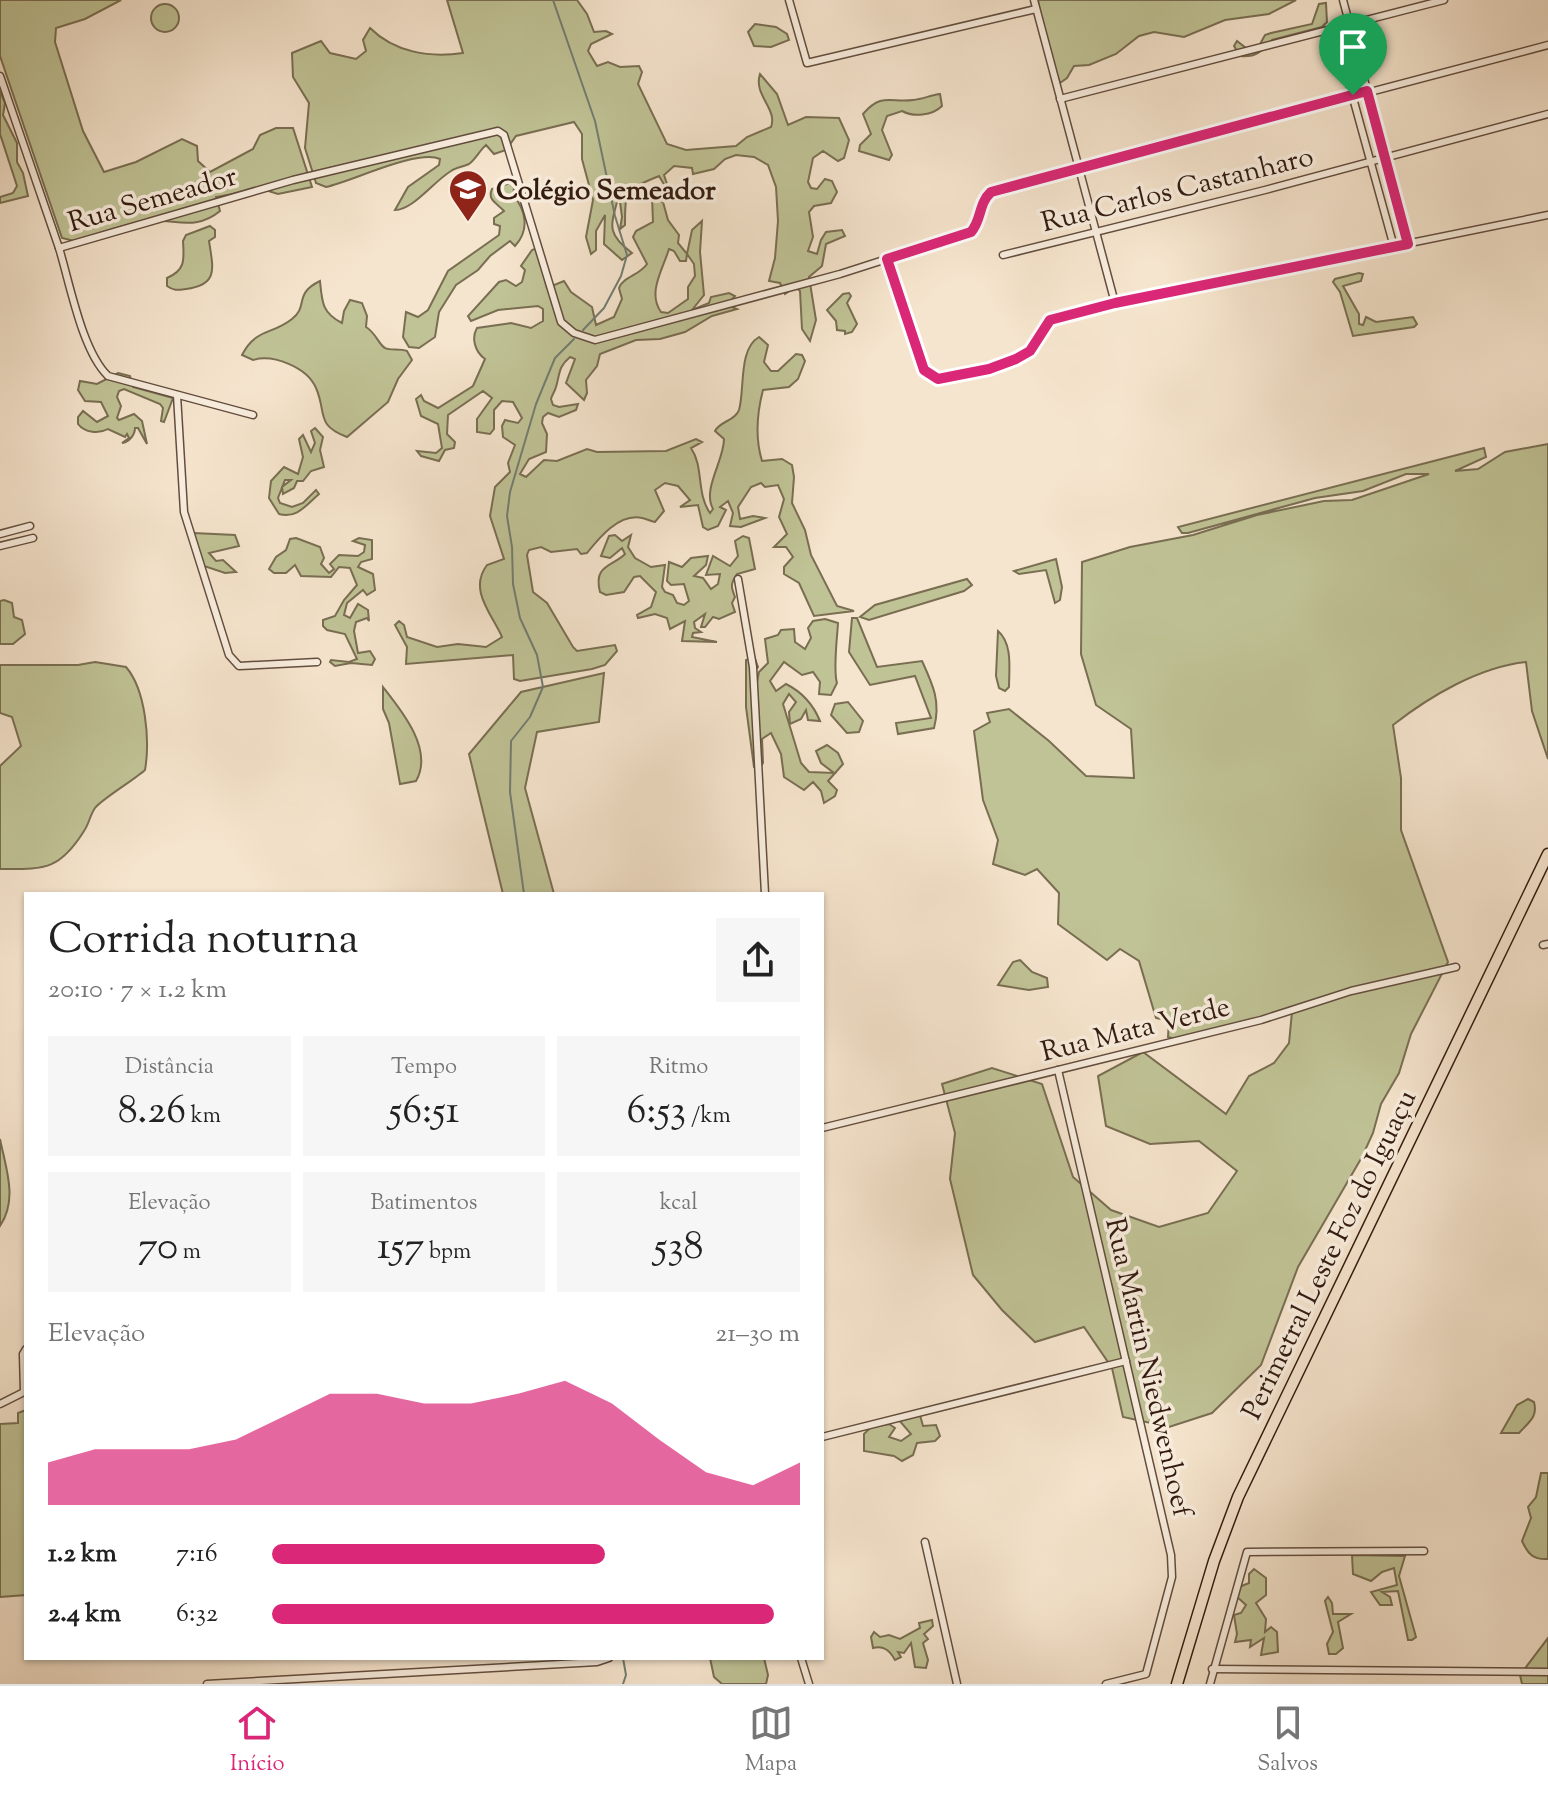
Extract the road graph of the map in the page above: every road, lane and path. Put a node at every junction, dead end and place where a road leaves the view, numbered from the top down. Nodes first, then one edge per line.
1 (789, 0) edge
2 (1034, 0) edge
3 (1343, 0) edge
4 (1444, 0) edge
5 (1036, 9) junction
6 (1350, 24) junction
7 (1334, 29) junction
8 (1548, 45) edge
9 (0, 76) edge
10 (1367, 91) junction
11 (1353, 95) junction
12 (1060, 99) junction
13 (1548, 114) edge
14 (1385, 158) junction
15 (1370, 162) junction
16 (1079, 167) junction
17 (1548, 215) edge
18 (1098, 231) junction
19 (1408, 244) junction
20 (1394, 247) junction
21 (59, 248) junction
22 (1003, 255) dead end
23 (887, 259) junction
24 (1115, 303) junction
25 (177, 395) junction
26 (253, 415) dead end
27 (30, 526) dead end
28 (0, 534) edge
29 (33, 538) dead end
30 (0, 546) edge
31 (738, 579) dead end
32 (317, 662) dead end
33 (1548, 854) edge
34 (765, 892) edge
35 (1456, 967) dead end
36 (1058, 1070) junction
37 (824, 1128) edge
38 (24, 1352) edge
39 (1126, 1361) junction
40 (24, 1373) edge
41 (24, 1392) edge
42 (0, 1404) edge
43 (824, 1436) edge
44 (925, 1542) dead end
45 (1424, 1551) dead end
46 (603, 1660) edge
47 (802, 1660) edge
48 (1212, 1669) junction
49 (1548, 1672) edge
50 (207, 1684) edge
51 (809, 1684) edge
52 (957, 1684) edge
53 (1106, 1684) edge
54 (1177, 1684) edge
55 (1210, 1684) edge

1 - 5 street
2 - 5 street
3 - 6 street
4 - 6 street
5 - 12 street
6 - 7 street
6 - 10 street
7 - 11 street
7 - 12 street
8 - 10 street
9 - 21 street, Rua Semeador
10 - 11 street
10 - 14 street
11 - 15 street
11 - 16 street
12 - 16 street
13 - 14 street, Rua Carlos Castanharo
14 - 15 street, Rua Carlos Castanharo
14 - 19 street
15 - 18 street, Rua Carlos Castanharo
15 - 20 street
16 - 18 street
16 - 23 street
17 - 19 street
18 - 22 street, Rua Carlos Castanharo
18 - 24 street
19 - 20 street
20 - 24 street
21 - 23 street, Rua Semeador
21 - 25 street
23 - 24 street
25 - 26 street
25 - 32 street
27 - 28 street
29 - 30 street
31 - 34 street
33 - 54 highway, Perimetral Leste Foz do Iguaçu
35 - 36 street, Rua Mata Verde
36 - 37 street, Rua Mata Verde
36 - 39 street, Rua Martin Niedwenhoef
38 - 40 street
39 - 43 street
39 - 53 street, Rua Martin Niedwenhoef
41 - 42 street
44 - 52 street
45 - 48 street
46 - 50 street
47 - 51 street
48 - 49 street
48 - 55 street

